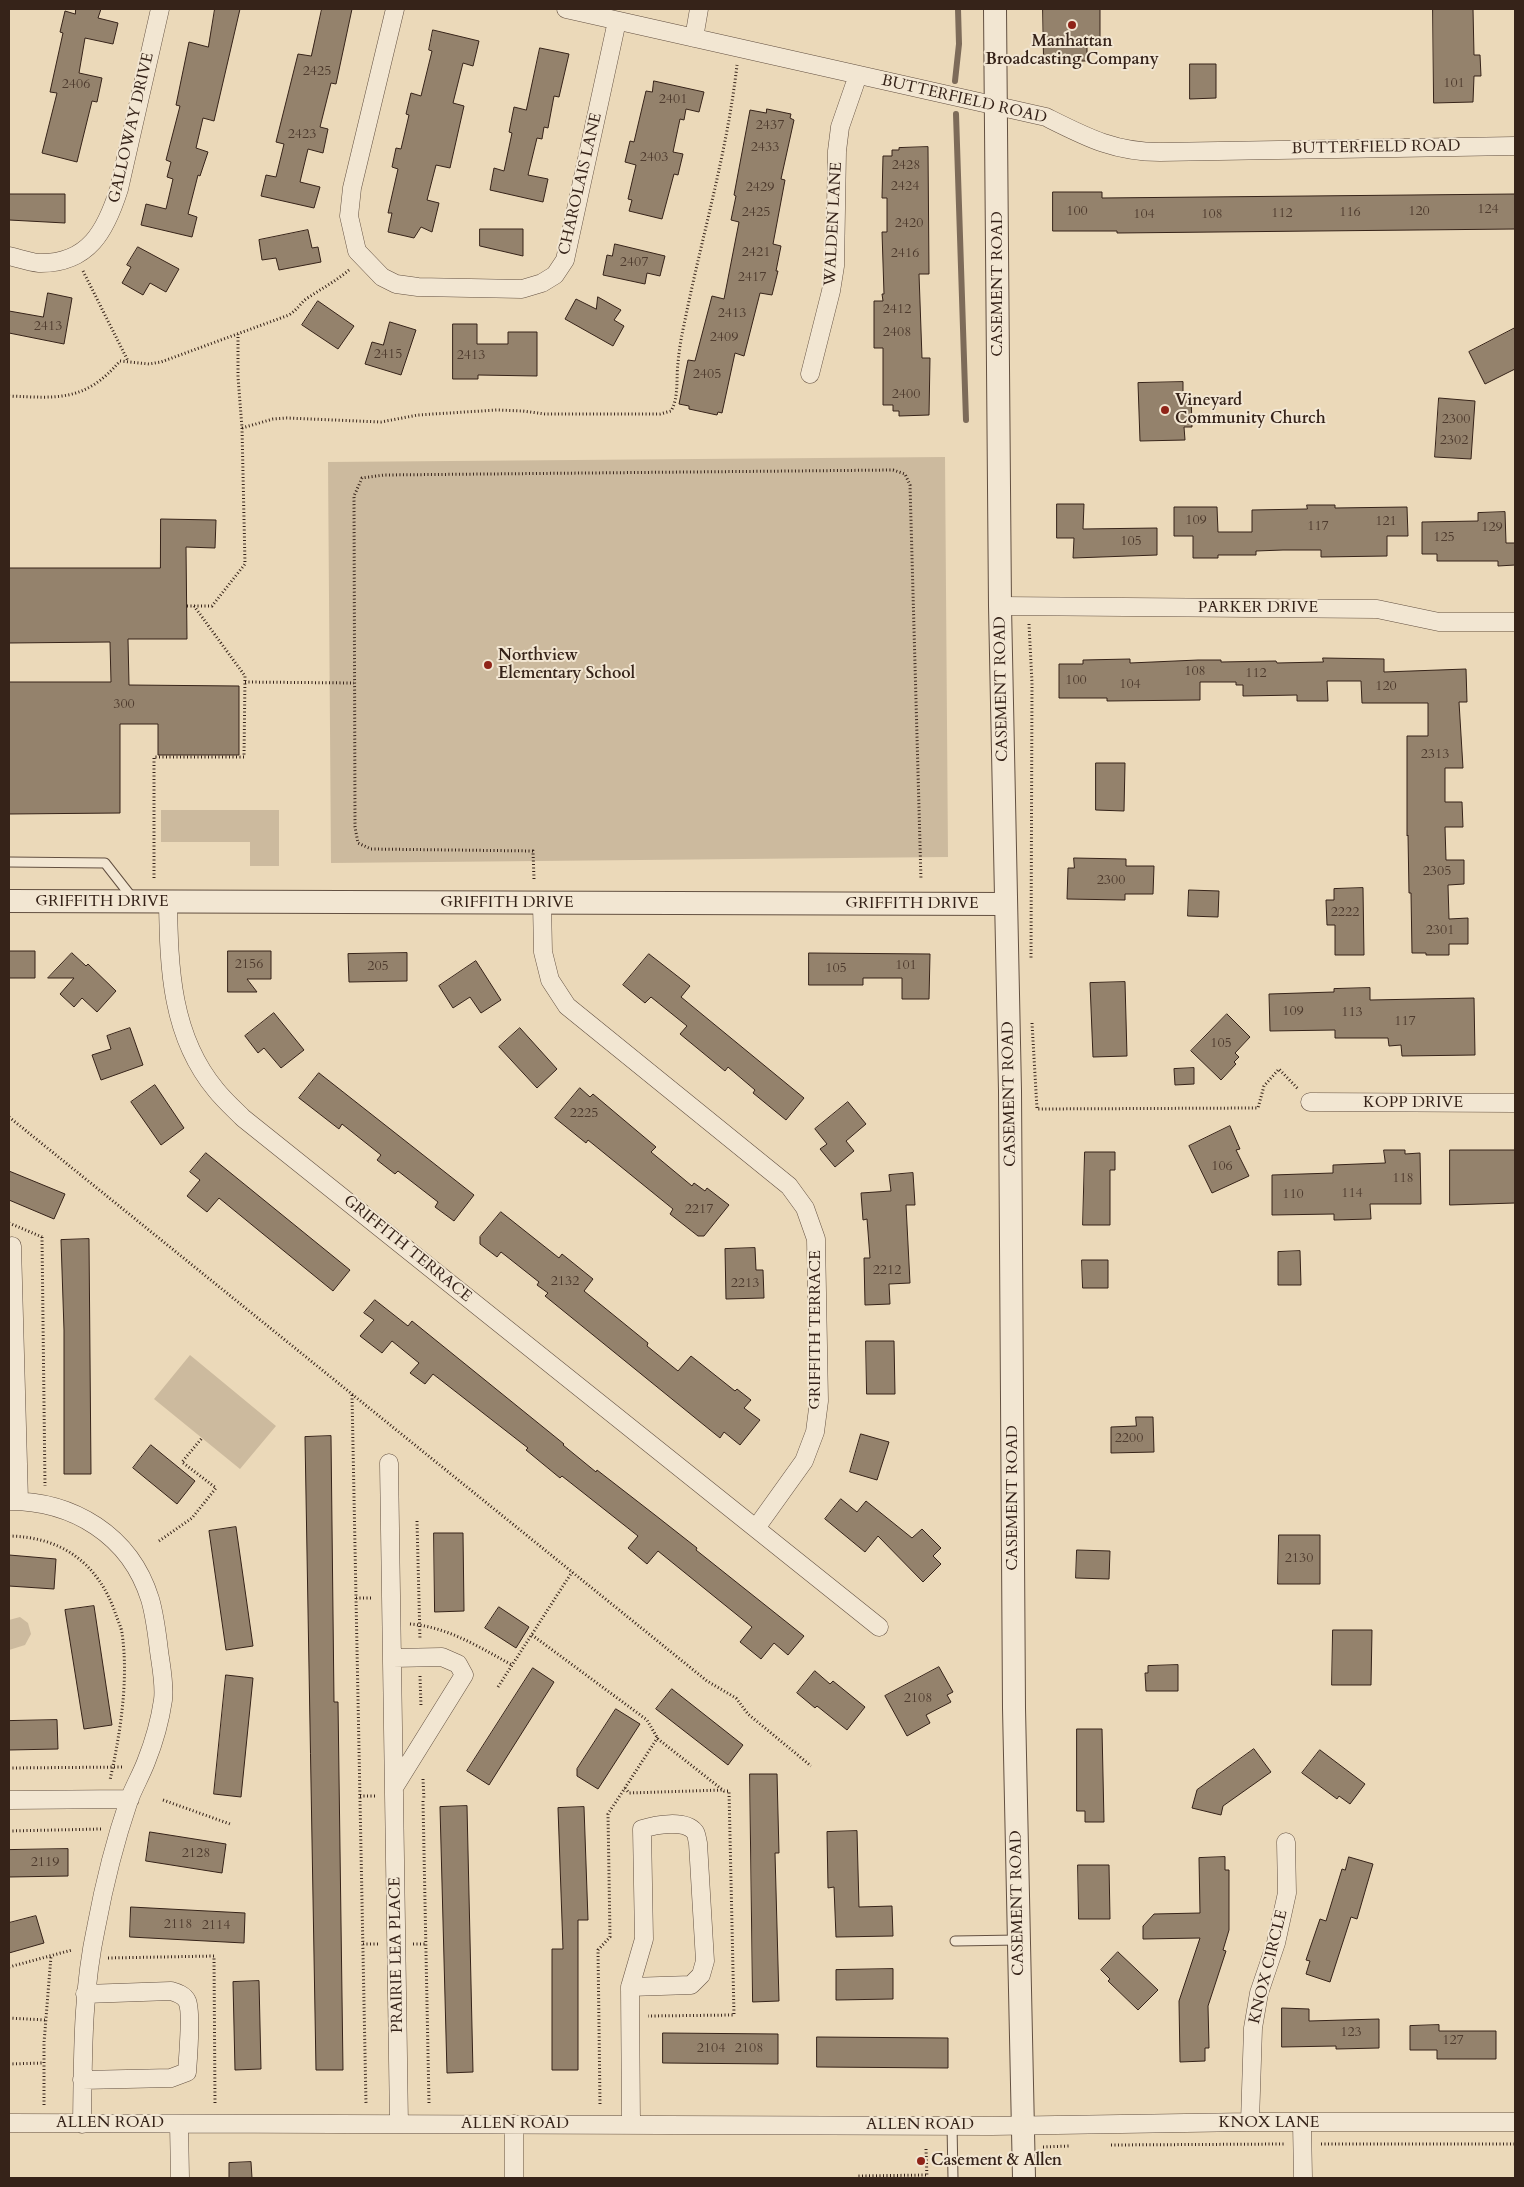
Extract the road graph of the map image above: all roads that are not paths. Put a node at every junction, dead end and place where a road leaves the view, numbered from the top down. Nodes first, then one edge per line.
1 (160, 9) edge
2 (395, 9) edge
3 (566, 9) edge
4 (700, 9) edge
5 (995, 9) edge
6 (618, 20) junction
7 (694, 38) junction
8 (858, 75) junction
9 (997, 107) junction
10 (1515, 146) edge
11 (9, 256) edge
12 (810, 374) dead end
13 (1000, 606) junction
14 (1515, 622) edge
15 (9, 862) edge
16 (9, 902) edge
17 (135, 902) junction
18 (168, 902) junction
19 (542, 903) junction
20 (1006, 904) junction
21 (1310, 1102) road end
22 (1515, 1103) edge
23 (12, 1246) dead end
24 (389, 1463) dead end
25 (14, 1501) edge
26 (756, 1528) junction
27 (879, 1627) dead end
28 (392, 1658) junction
29 (395, 1786) junction
30 (130, 1799) junction
31 (9, 1800) edge
32 (1286, 1842) dead end
33 (1018, 1940) junction
34 (955, 1941) dead end
35 (630, 1986) junction
36 (85, 1994) junction
37 (82, 2080) junction
38 (1250, 2122) junction
39 (1515, 2122) edge
40 (9, 2123) edge
41 (1302, 2123) junction
42 (82, 2124) junction
43 (179, 2124) junction
44 (399, 2124) junction
45 (514, 2124) junction
46 (631, 2125) junction
47 (952, 2125) junction
48 (1022, 2125) junction
49 (180, 2178) edge
50 (514, 2178) edge
51 (953, 2178) edge
52 (1024, 2178) edge
53 (1303, 2178) edge

1 - 11 street, GALLOWAY DRIVE
2 - 6 street, CHAROLAIS LANE
3 - 6 street, BUTTERFIELD ROAD
4 - 7 street
5 - 9 street, CASEMENT ROAD
6 - 7 street, BUTTERFIELD ROAD
7 - 8 street, BUTTERFIELD ROAD
8 - 9 street, BUTTERFIELD ROAD
8 - 12 street, WALDEN LANE
9 - 10 street, BUTTERFIELD ROAD
9 - 13 street, CASEMENT ROAD
13 - 14 street, PARKER DRIVE
13 - 20 street, CASEMENT ROAD
15 - 17 lane
16 - 17 street, GRIFFITH DRIVE
17 - 18 street, GRIFFITH DRIVE
18 - 19 street, GRIFFITH DRIVE
18 - 26 street, GRIFFITH TERRACE
19 - 20 street, GRIFFITH DRIVE
19 - 26 street, GRIFFITH TERRACE
20 - 33 street, CASEMENT ROAD
21 - 22 street, KOPP DRIVE
23 - 25 street
24 - 28 street, PRAIRIE LEA PLACE
25 - 30 street
26 - 27 street, GRIFFITH TERRACE
28 - 29 street, PRAIRIE LEA PLACE
28 - 29 street
29 - 44 street, PRAIRIE LEA PLACE
30 - 31 street
30 - 36 street
32 - 38 street, KNOX CIRCLE
33 - 34 lane
33 - 48 street, CASEMENT ROAD
35 - 35 street
35 - 46 street
36 - 37 street
36 - 37 street
37 - 42 street
38 - 41 street, KNOX LANE
38 - 48 street, KNOX LANE
39 - 41 street, KNOX LANE
40 - 42 street, ALLEN ROAD
41 - 53 street
42 - 43 street, ALLEN ROAD
43 - 44 street, ALLEN ROAD
43 - 49 street
44 - 45 street, ALLEN ROAD
45 - 46 street, ALLEN ROAD
45 - 50 street
46 - 47 street, ALLEN ROAD
47 - 48 street, ALLEN ROAD
47 - 51 lane
48 - 52 street, CASEMENT ROAD

